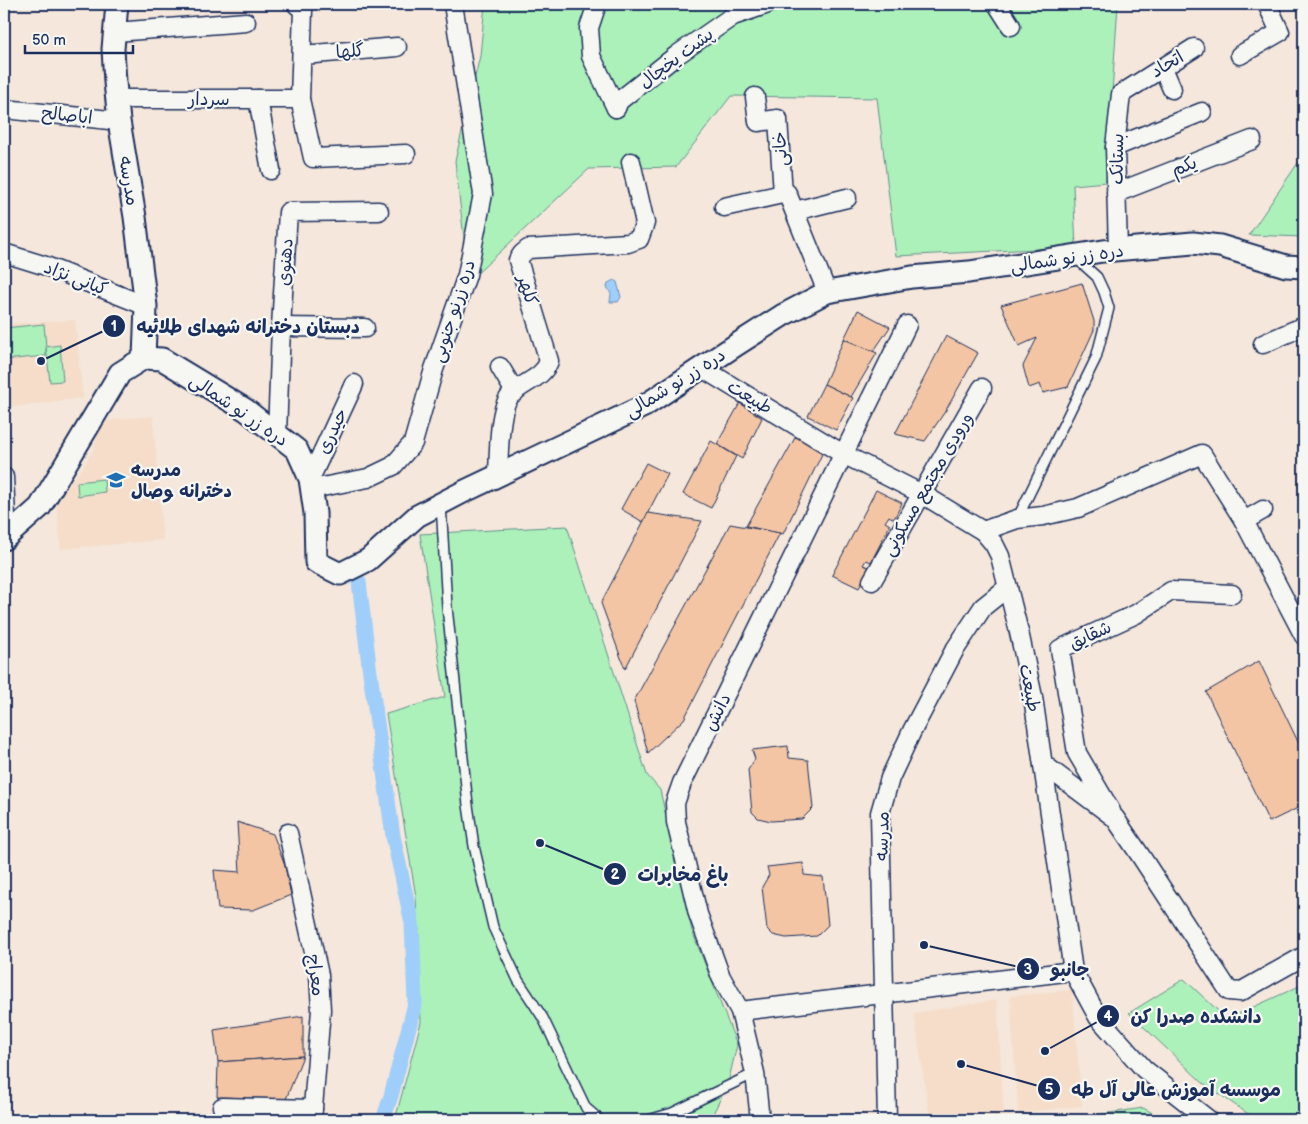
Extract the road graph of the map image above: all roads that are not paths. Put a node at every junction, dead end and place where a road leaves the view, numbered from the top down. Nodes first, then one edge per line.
1 (118, 4) edge
2 (296, 4) edge
3 (454, 4) edge
4 (597, 4) edge
5 (768, 4) edge
6 (998, 4) edge
7 (1267, 4) edge
8 (731, 10) edge
9 (246, 22) dead end
10 (1011, 26) dead end
11 (115, 32) junction
12 (397, 47) dead end
13 (1194, 48) dead end
14 (1240, 54) dead end
15 (303, 55) junction
16 (1163, 68) junction
17 (1141, 80) joint
18 (1172, 89) dead end
19 (755, 97) dead end
20 (117, 99) junction
21 (258, 99) junction
22 (300, 99) junction
23 (14, 110) dead end
24 (1202, 112) dead end
25 (119, 121) junction
26 (1252, 140) dead end
27 (1115, 147) junction
28 (406, 154) dead end
29 (631, 162) dead end
30 (271, 170) dead end
31 (1116, 193) junction
32 (783, 194) junction
33 (847, 198) dead end
34 (724, 207) dead end
35 (379, 211) dead end
36 (795, 212) junction
37 (1118, 249) junction
38 (4, 253) edge
39 (1074, 256) junction
40 (1304, 267) edge
41 (827, 292) junction
42 (146, 306) junction
43 (906, 325) dead end
44 (280, 326) junction
45 (1304, 326) edge
46 (365, 328) dead end
47 (1263, 344) dead end
48 (153, 358) junction
49 (500, 367) dead end
50 (702, 368) junction
51 (354, 384) dead end
52 (982, 388) dead end
53 (515, 392) junction
54 (277, 434) junction
55 (843, 454) junction
56 (498, 476) junction
57 (4, 478) edge
58 (311, 484) junction
59 (922, 494) junction
60 (442, 503) junction
61 (1263, 510) dead end
62 (1017, 519) junction
63 (1244, 521) junction
64 (983, 531) junction
65 (6, 538) edge
66 (872, 581) dead end
67 (1008, 587) junction
68 (1232, 594) dead end
69 (1304, 636) edge
70 (1043, 764) junction
71 (1115, 818) junction
72 (288, 833) dead end
73 (1304, 956) edge
74 (1073, 971) junction
75 (883, 994) junction
76 (740, 1011) junction
77 (755, 1072) junction
78 (222, 1107) dead end
79 (313, 1115) edge
80 (600, 1120) edge
81 (648, 1120) edge
82 (760, 1120) edge
83 (886, 1120) edge
84 (1209, 1120) edge

1 - 11 street, مدرسه
2 - 15 street
3 - 58 street, دره زرنو جنوبی
4 - 8 street, پشت یخچال
5 - 8 street, پشت یخچال
6 - 10 street
7 - 14 street
9 - 11 street
11 - 20 street, مدرسه
12 - 15 street, گلها
13 - 16 street, اتحاد
15 - 22 street
16 - 17 street, اتحاد
16 - 18 street
17 - 27 street, بستانک
19 - 32 street, خانی
20 - 21 street, سردار
20 - 25 street, مدرسه
21 - 22 street, سردار
21 - 30 street
22 - 28 street
23 - 25 street, اباصالح
24 - 27 street
25 - 42 street, مدرسه
26 - 31 street, یکم
27 - 31 street, بستانک
29 - 53 street, کلهر
31 - 37 street, بستانک
32 - 34 street
32 - 36 street, خانی
33 - 36 street
35 - 44 street, دهنوی
36 - 41 street, خانی
37 - 39 street, دره زر نو شمالی
37 - 40 street, دره زر نو شمالی
38 - 42 street, کیانی نژاد
39 - 41 street, دره زر نو شمالی
39 - 62 lane
41 - 50 street, دره زر نو شمالی
42 - 48 street, مدرسه
43 - 55 street, دانش
44 - 46 street
44 - 54 street, دهنوی
45 - 47 street
48 - 54 street, دره زر نو شمالی
48 - 65 street
49 - 53 street
50 - 55 street, طبیعت
50 - 56 street, دره زر نو شمالی
51 - 58 street, حیدری
52 - 59 street, ورودی مجتمع مسکونی
53 - 56 street, کلهر
54 - 58 street, دره زر نو شمالی
55 - 59 street, طبیعت
55 - 76 street, دانش
56 - 60 street, دره زر نو شمالی
57 - 65 street
58 - 60 street, دره زر نو شمالی
59 - 64 street, طبیعت
59 - 66 street, ورودی مجتمع مسکونی
60 - 80 lane
61 - 63 street
62 - 63 street
62 - 64 street
63 - 69 street
64 - 67 street, طبیعت
67 - 70 street, طبیعت
67 - 75 street, مدرسه
68 - 71 street, شقایق
70 - 71 street, شقایق
70 - 74 street, طبیعت
71 - 73 street, شقایق
72 - 79 street, معراج
74 - 75 street
74 - 84 street, طبیعت
75 - 76 street
75 - 83 street, مدرسه
76 - 77 street, دانش
77 - 81 lane
77 - 82 street, دانش
78 - 79 street

